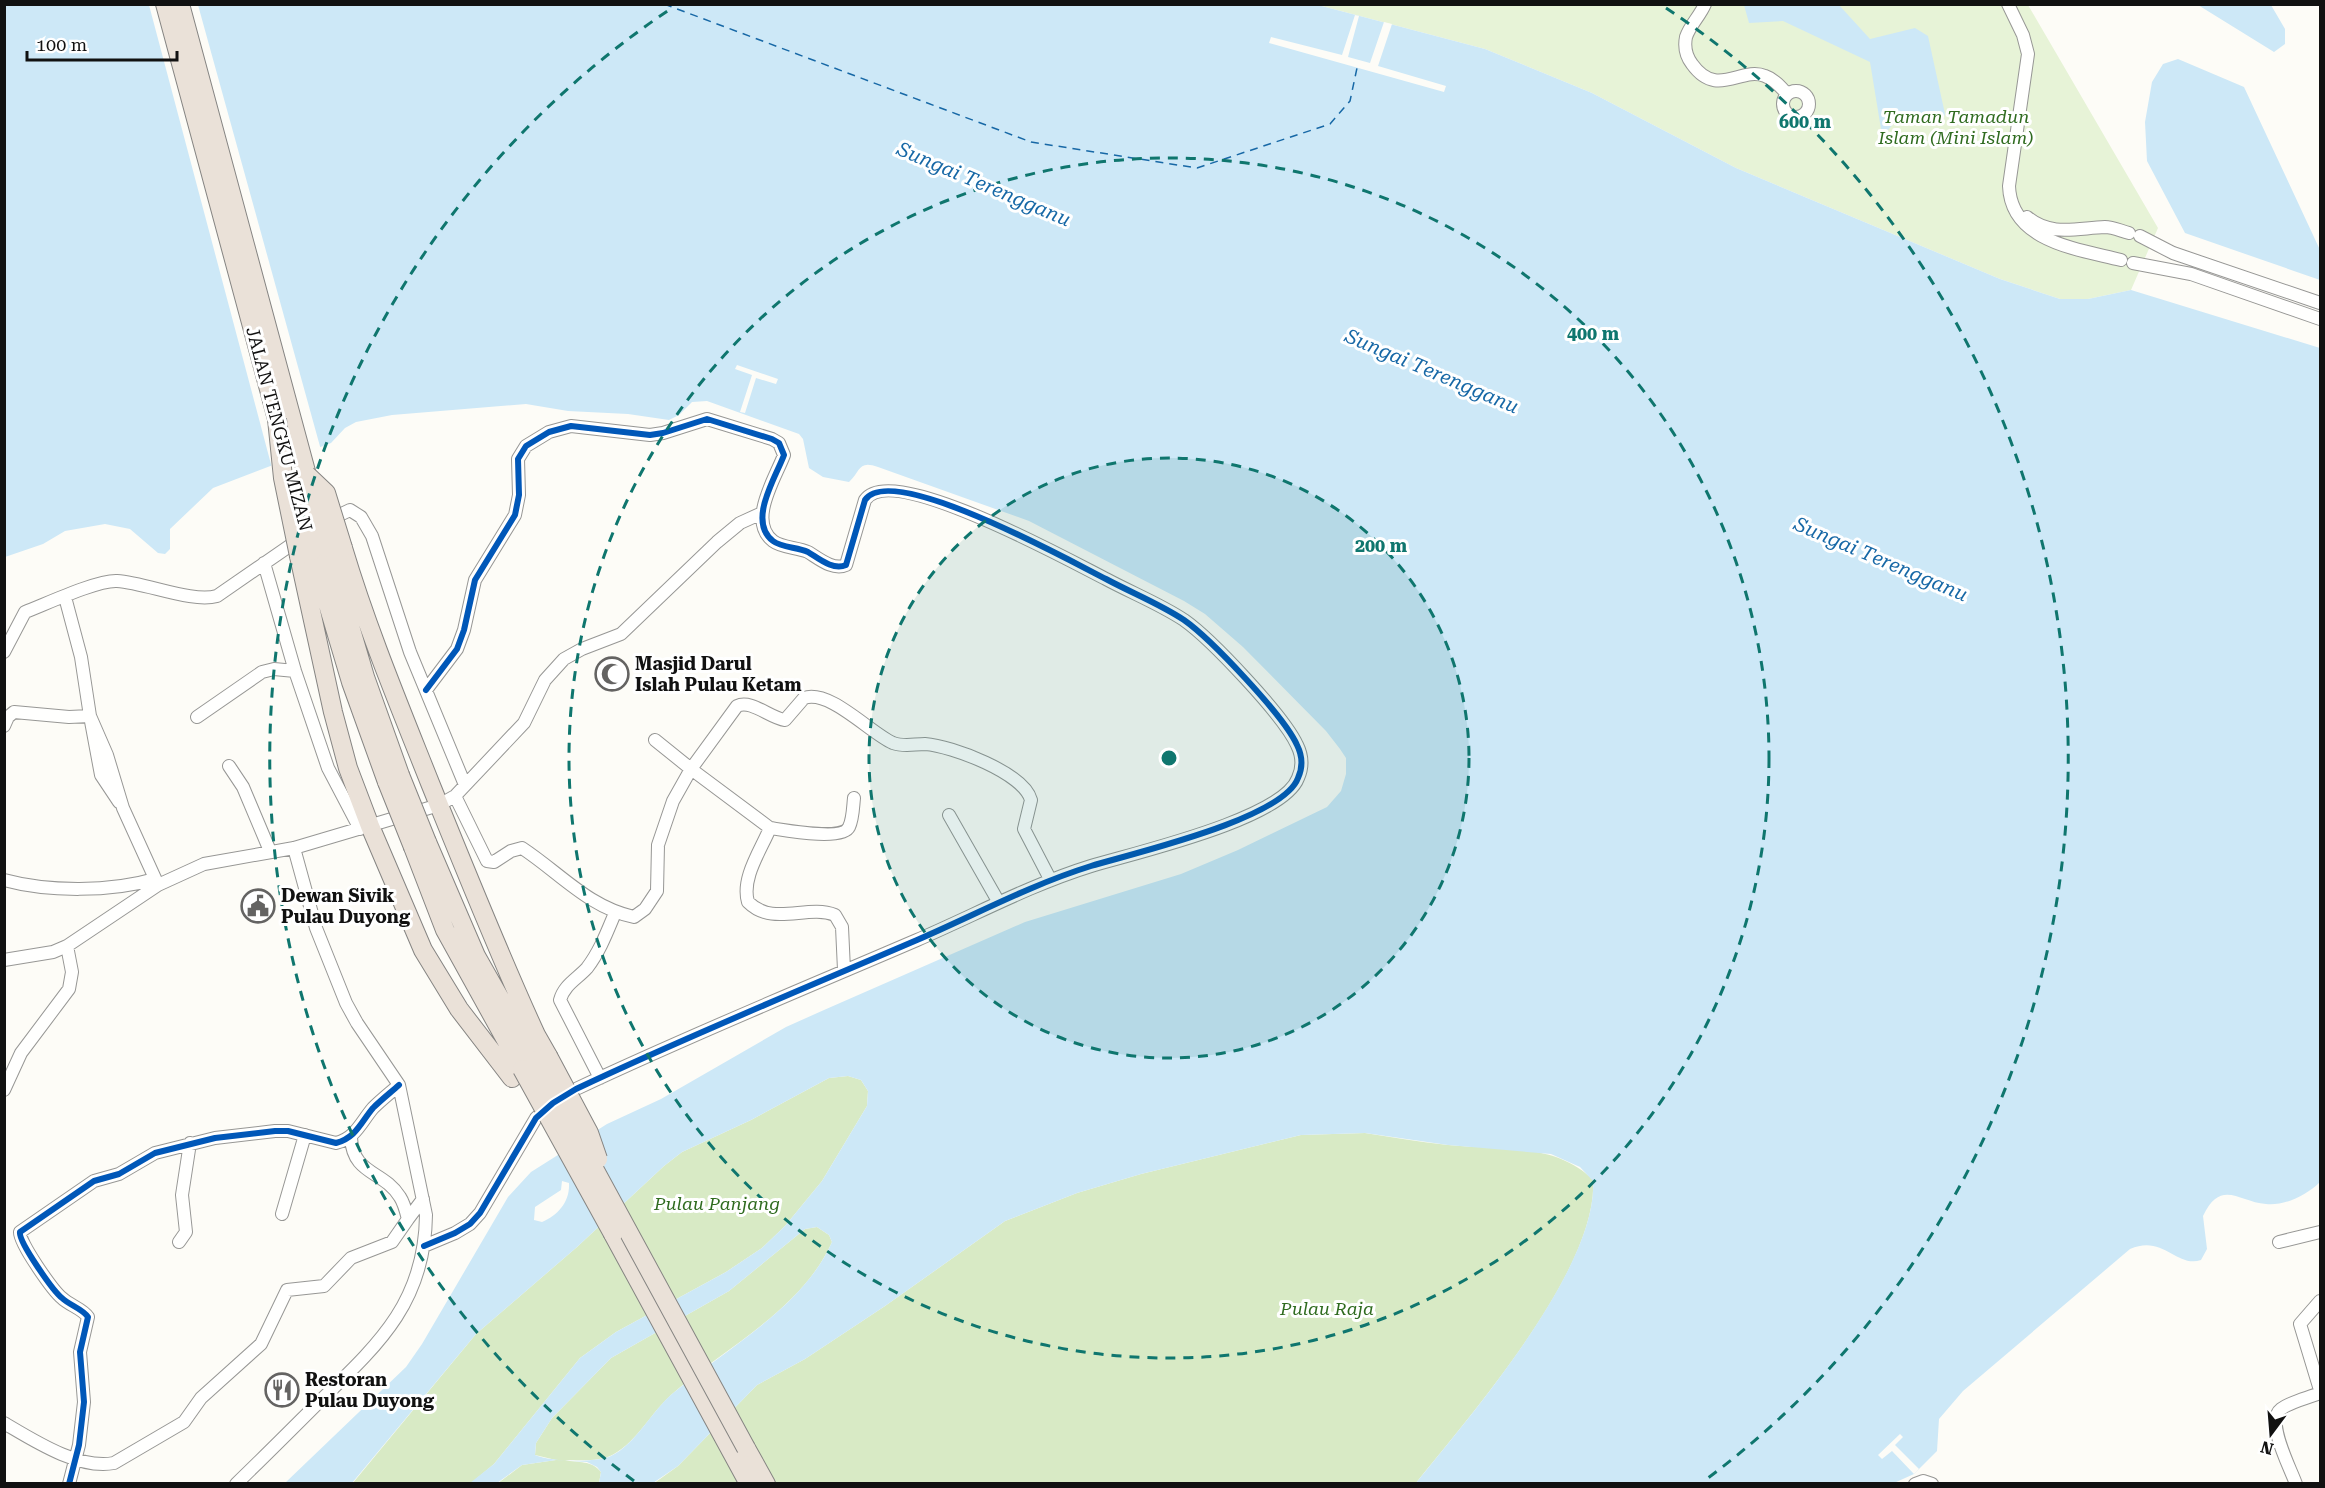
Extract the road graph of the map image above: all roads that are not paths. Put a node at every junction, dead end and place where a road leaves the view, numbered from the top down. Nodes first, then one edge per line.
1 (165, 4) edge
2 (180, 4) edge
3 (1705, 4) edge
4 (2008, 4) edge
5 (1787, 94) dead end
6 (2009, 199) junction
7 (2320, 303) edge
8 (2320, 319) edge
9 (762, 513) junction
10 (320, 550) junction
11 (264, 563) junction
12 (65, 597) junction
13 (4, 652) edge
14 (295, 671) junction
15 (426, 690) junction
16 (90, 716) junction
17 (197, 717) dead end
18 (4, 726) edge
19 (655, 740) dead end
20 (229, 766) dead end
21 (691, 769) junction
22 (465, 784) junction
23 (854, 798) dead end
24 (447, 801) junction
25 (949, 815) dead end
26 (365, 827) junction
27 (770, 828) junction
28 (294, 848) junction
29 (270, 852) junction
30 (1050, 879) junction
31 (4, 880) edge
32 (156, 882) junction
33 (998, 901) junction
34 (615, 913) junction
35 (67, 946) junction
36 (4, 960) edge
37 (844, 970) junction
38 (529, 1066) junction
39 (600, 1078) junction
40 (399, 1085) junction
41 (4, 1090) edge
42 (304, 1135) junction
43 (351, 1138) junction
44 (190, 1143) junction
45 (423, 1199) junction
46 (282, 1214) dead end
47 (408, 1219) junction
48 (2320, 1237) edge
49 (179, 1242) dead end
50 (2278, 1242) dead end
51 (424, 1246) junction
52 (2320, 1300) edge
53 (2320, 1392) edge
54 (4, 1423) edge
55 (739, 1452) junction
56 (76, 1458) junction
57 (69, 1484) edge
58 (236, 1484) edge
59 (749, 1484) edge
60 (766, 1484) edge
61 (1915, 1484) edge
62 (1932, 1484) edge
63 (2296, 1484) edge

1 - 10 highway, JALAN TENGKU MIZAN, bridge
2 - 10 highway, JALAN TENGKU MIZAN, bridge
3 - 5 street
4 - 6 street
6 - 7 street
6 - 8 street
9 - 15 street
9 - 22 street
9 - 30 street
10 - 24 highway
10 - 26 highway
10 - 38 highway, JALAN TENGKU MIZAN, bridge
11 - 12 street
11 - 14 street
11 - 15 street
12 - 13 street
12 - 16 street
14 - 17 street
14 - 26 street
15 - 22 street
16 - 18 street
16 - 32 street
19 - 21 street
20 - 29 street
21 - 27 street
21 - 30 street
21 - 34 street
22 - 24 street
23 - 27 street
24 - 26 street
24 - 34 street
24 - 38 highway
25 - 33 street
26 - 28 street
26 - 38 highway
27 - 37 street
28 - 29 street
28 - 40 street
29 - 32 street
30 - 33 street
31 - 32 street
32 - 35 street
33 - 37 street
34 - 39 street
35 - 36 street
35 - 41 street
37 - 39 street
38 - 55 highway, bridge
38 - 55 highway, bridge
39 - 51 street
40 - 43 street
40 - 45 street
42 - 43 street
42 - 44 street
42 - 46 street
43 - 47 street
44 - 49 street
44 - 56 street
45 - 47 street
45 - 51 street
47 - 56 street
48 - 50 street
51 - 58 street
52 - 53 street
53 - 63 street
54 - 56 street
55 - 59 highway
55 - 60 highway
56 - 57 street
61 - 62 street

